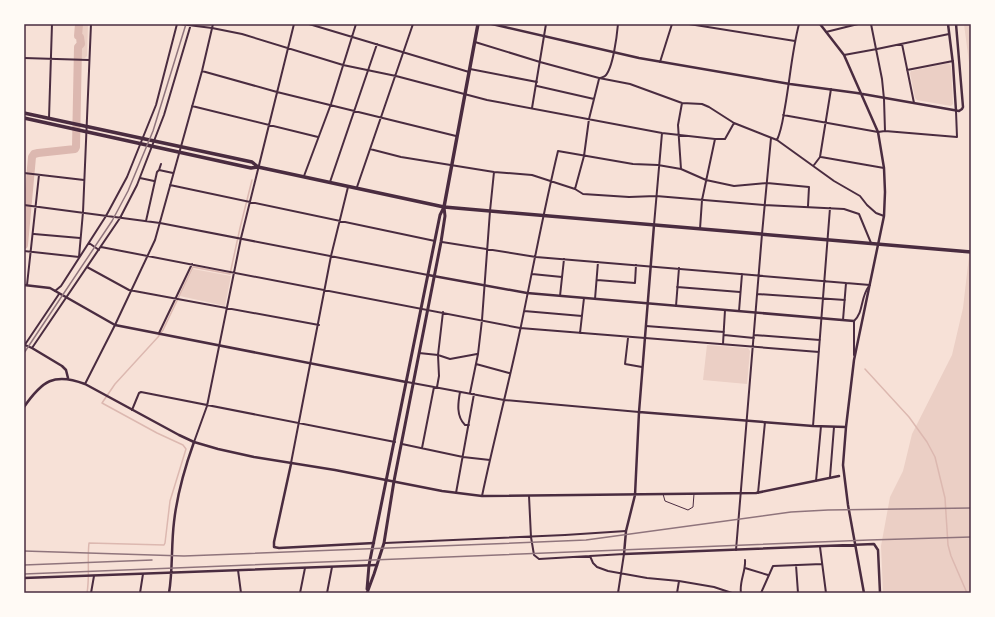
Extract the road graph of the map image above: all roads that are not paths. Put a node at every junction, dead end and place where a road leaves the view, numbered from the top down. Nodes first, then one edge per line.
1 (52, 24) edge
2 (91, 24) edge
3 (177, 24) edge
4 (180, 24) edge
5 (213, 24) edge
6 (294, 24) edge
7 (309, 24) edge
8 (356, 24) edge
9 (413, 24) edge
10 (478, 24) edge
11 (492, 24) edge
12 (546, 24) edge
13 (618, 24) edge
14 (672, 24) edge
15 (689, 24) edge
16 (799, 24) edge
17 (820, 24) edge
18 (858, 24) edge
19 (871, 24) edge
20 (948, 24) edge
21 (956, 24) edge
22 (191, 25) edge
23 (212, 28) junction
24 (826, 32) junction
25 (949, 34) junction
26 (352, 36) junction
27 (544, 37) junction
28 (795, 41) junction
29 (475, 42) junction
30 (377, 44) junction
31 (902, 44) junction
32 (288, 47) junction
33 (876, 49) junction
34 (404, 52) junction
35 (614, 53) junction
36 (844, 54) junction
37 (24, 58) edge
38 (50, 58) junction
39 (89, 60) junction
40 (953, 61) junction
41 (540, 62) junction
42 (660, 62) junction
43 (343, 65) junction
44 (368, 70) junction
45 (470, 70) junction
46 (907, 70) junction
47 (202, 71) junction
48 (396, 76) junction
49 (599, 78) junction
50 (537, 82) junction
51 (790, 84) junction
52 (536, 86) junction
53 (831, 89) junction
54 (277, 92) junction
55 (466, 94) junction
56 (862, 94) junction
57 (594, 99) junction
58 (884, 99) junction
59 (682, 103) junction
60 (914, 103) junction
61 (331, 104) junction
62 (192, 106) junction
63 (532, 108) junction
64 (355, 110) junction
65 (956, 111) junction
66 (24, 113) edge
67 (783, 115) junction
68 (381, 116) junction
69 (24, 118) edge
70 (49, 118) junction
71 (589, 119) junction
72 (826, 122) junction
73 (734, 123) junction
74 (269, 124) junction
75 (87, 126) junction
76 (885, 131) junction
77 (87, 132) junction
78 (878, 132) junction
79 (662, 133) junction
80 (678, 135) junction
81 (458, 136) junction
82 (318, 137) junction
83 (772, 138) junction
84 (143, 139) junction
85 (715, 139) junction
86 (777, 140) junction
87 (154, 141) junction
88 (141, 144) junction
89 (152, 147) junction
90 (180, 147) junction
91 (370, 149) junction
92 (178, 152) junction
93 (584, 156) junction
94 (820, 157) junction
95 (161, 164) dead end
96 (452, 165) junction
97 (658, 165) junction
98 (814, 165) junction
99 (258, 167) junction
100 (884, 168) junction
101 (160, 170) junction
102 (681, 170) junction
103 (494, 172) junction
104 (24, 173) edge
105 (173, 173) junction
106 (39, 175) junction
107 (304, 176) junction
108 (140, 178) junction
109 (84, 180) junction
110 (706, 180) junction
111 (154, 181) junction
112 (550, 181) junction
113 (330, 182) junction
114 (767, 183) junction
115 (170, 185) junction
116 (348, 186) junction
117 (357, 187) junction
118 (575, 189) junction
119 (656, 196) junction
120 (702, 200) junction
121 (250, 202) junction
122 (25, 205) edge
123 (764, 205) junction
124 (36, 206) junction
125 (808, 206) junction
126 (444, 207) junction
127 (830, 208) junction
128 (490, 211) junction
129 (83, 212) junction
130 (106, 216) junction
131 (543, 216) junction
132 (884, 216) junction
133 (120, 218) junction
134 (146, 221) junction
135 (340, 222) junction
136 (160, 223) junction
137 (654, 225) junction
138 (700, 229) junction
139 (34, 234) junction
140 (762, 234) junction
141 (81, 238) junction
142 (241, 238) junction
143 (828, 240) junction
144 (435, 242) junction
145 (442, 242) junction
146 (871, 242) junction
147 (89, 243) junction
148 (879, 243) junction
149 (101, 247) junction
150 (487, 249) junction
151 (99, 250) junction
152 (25, 252) edge
153 (32, 252) junction
154 (971, 252) edge
155 (148, 256) junction
156 (331, 256) junction
157 (79, 257) junction
158 (536, 257) junction
159 (564, 259) junction
160 (598, 262) junction
161 (192, 264) junction
162 (636, 265) junction
163 (650, 266) junction
164 (87, 267) junction
165 (679, 268) junction
166 (234, 272) junction
167 (532, 274) junction
168 (742, 274) junction
169 (428, 275) junction
170 (759, 275) junction
171 (434, 276) junction
172 (562, 277) junction
173 (596, 280) junction
174 (825, 281) junction
175 (846, 283) junction
176 (25, 285) edge
177 (484, 285) junction
178 (870, 285) junction
179 (677, 287) junction
180 (131, 290) junction
181 (325, 290) junction
182 (55, 291) junction
183 (740, 292) junction
184 (527, 293) junction
185 (59, 294) junction
186 (757, 294) junction
187 (560, 296) junction
188 (66, 298) junction
189 (176, 298) junction
190 (584, 298) junction
191 (823, 298) junction
192 (595, 299) junction
193 (845, 300) junction
194 (647, 304) junction
195 (676, 306) junction
196 (227, 308) junction
197 (422, 308) junction
198 (428, 310) junction
199 (725, 310) junction
200 (524, 311) junction
201 (739, 311) junction
202 (443, 312) junction
203 (756, 312) junction
204 (582, 316) junction
205 (822, 318) junction
206 (482, 320) junction
207 (843, 320) junction
208 (854, 321) junction
209 (115, 325) junction
210 (319, 325) junction
211 (646, 326) junction
212 (520, 328) junction
213 (724, 332) junction
214 (580, 333) junction
215 (159, 334) junction
216 (724, 335) junction
217 (754, 336) junction
218 (628, 337) junction
219 (645, 338) junction
220 (820, 340) junction
221 (723, 344) junction
222 (24, 345) edge
223 (219, 345) junction
224 (32, 348) junction
225 (753, 348) junction
226 (819, 352) junction
227 (419, 353) junction
228 (478, 354) junction
229 (438, 355) junction
230 (854, 360) junction
231 (311, 363) junction
232 (476, 364) junction
233 (642, 367) junction
234 (510, 373) junction
235 (68, 378) junction
236 (407, 382) junction
237 (413, 383) junction
238 (86, 384) junction
239 (436, 387) junction
240 (460, 392) junction
241 (470, 394) junction
242 (474, 394) junction
243 (504, 400) junction
244 (207, 406) junction
245 (24, 407) edge
246 (132, 410) junction
247 (639, 412) junction
248 (747, 420) junction
249 (765, 422) junction
250 (300, 423) junction
251 (469, 426) junction
252 (813, 426) junction
253 (821, 426) junction
254 (834, 427) junction
255 (846, 427) junction
256 (194, 442) junction
257 (395, 442) junction
258 (402, 444) junction
259 (422, 448) junction
260 (463, 457) junction
261 (490, 460) junction
262 (291, 464) junction
263 (839, 476) dead end
264 (829, 478) junction
265 (387, 480) junction
266 (394, 481) junction
267 (816, 481) junction
268 (456, 493) junction
269 (758, 493) junction
270 (663, 494) junction
271 (694, 494) junction
272 (740, 494) junction
273 (635, 495) junction
274 (482, 496) junction
275 (529, 496) junction
276 (626, 531) junction
277 (531, 537) junction
278 (375, 543) junction
279 (384, 543) junction
280 (855, 545) junction
281 (820, 547) junction
282 (736, 550) junction
283 (624, 554) junction
284 (590, 556) junction
285 (745, 560) dead end
286 (822, 564) junction
287 (369, 565) junction
288 (377, 565) junction
289 (796, 565) junction
290 (332, 566) junction
291 (305, 568) junction
292 (745, 568) junction
293 (238, 570) junction
294 (621, 573) junction
295 (143, 574) junction
296 (172, 574) junction
297 (769, 575) junction
298 (94, 576) junction
299 (24, 578) edge
300 (679, 581) junction
301 (91, 593) edge
302 (140, 593) edge
303 (169, 593) edge
304 (241, 593) edge
305 (300, 593) edge
306 (327, 593) edge
307 (367, 593) edge
308 (618, 593) edge
309 (677, 593) edge
310 (732, 593) edge
311 (741, 593) edge
312 (761, 593) edge
313 (798, 593) edge
314 (826, 593) edge
315 (864, 593) edge
316 (880, 593) edge

1 - 38 street
2 - 39 street
3 - 84 street
4 - 22 street
5 - 23 street
6 - 32 street
7 - 26 street
8 - 26 street
9 - 34 street
10 - 29 highway
11 - 27 street
12 - 27 street
13 - 35 street
14 - 42 street
15 - 28 street
16 - 28 street
17 - 24 street
18 - 24 street
19 - 33 street
20 - 25 street
21 - 65 street
22 - 23 street
22 - 87 street
23 - 32 street
23 - 47 street
24 - 36 street
25 - 31 street
25 - 40 street
26 - 30 street
26 - 43 street
27 - 35 street
27 - 41 street
28 - 51 street
29 - 41 street
29 - 45 highway
30 - 34 street
30 - 44 street
31 - 33 street
31 - 46 street
32 - 43 street
32 - 54 street
33 - 36 street
33 - 58 street
34 - 45 street
34 - 48 street
35 - 42 street
35 - 49 street
36 - 56 street
37 - 38 street
38 - 39 street
38 - 70 street
39 - 75 street
40 - 46 street
40 - 65 street
41 - 49 street
41 - 50 street
42 - 51 street
43 - 44 street
43 - 61 street
44 - 48 street
44 - 64 street
45 - 50 street
45 - 55 highway
46 - 60 street
47 - 54 street
47 - 62 street
48 - 55 street
48 - 68 street
49 - 57 street
49 - 59 street
50 - 52 street
51 - 53 street
51 - 67 street
52 - 57 street
52 - 63 street
53 - 56 street
53 - 72 street
54 - 61 street
54 - 74 street
55 - 63 street
55 - 81 highway
56 - 58 street
56 - 78 street
57 - 71 street
58 - 60 street
58 - 76 street
59 - 73 street
59 - 80 street
60 - 65 street
61 - 64 street
61 - 82 street
62 - 74 street
62 - 90 street
63 - 71 street
64 - 68 street
64 - 113 street
65 - 76 street
66 - 70 highway
67 - 72 street
67 - 86 street
68 - 81 street
68 - 91 street
69 - 77 highway
70 - 75 highway
71 - 79 street
71 - 93 street
72 - 78 street
72 - 94 street
73 - 83 street
73 - 85 street
74 - 82 street
74 - 99 street
75 - 77 street
75 - 84 highway
76 - 78 street
77 - 88 highway
77 - 109 street
78 - 100 street
79 - 80 street
79 - 97 street
80 - 85 street
80 - 102 street
81 - 96 highway
82 - 107 street
83 - 86 street
83 - 114 street
84 - 87 highway
84 - 88 street
85 - 110 street
86 - 98 street
87 - 89 street
87 - 90 highway
88 - 89 highway
88 - 130 street
89 - 92 highway
89 - 108 street
90 - 92 street
90 - 99 highway
91 - 96 street
91 - 117 street
92 - 99 highway
92 - 105 street
93 - 97 street
93 - 112 street
93 - 118 street
94 - 98 street
94 - 100 street
95 - 101 street
96 - 103 street
96 - 126 highway
97 - 102 street
97 - 119 street
98 - 132 street
99 - 107 highway
99 - 121 street
100 - 132 street
101 - 105 street
101 - 111 street
102 - 110 street
103 - 112 street
103 - 128 street
104 - 106 street
105 - 115 street
106 - 109 street
106 - 124 street
107 - 113 highway
108 - 111 street
108 - 133 street
109 - 129 street
110 - 114 street
110 - 120 street
111 - 134 street
112 - 118 street
112 - 131 street
113 - 116 highway
114 - 123 street
114 - 125 street
115 - 121 street
115 - 136 street
116 - 117 highway
116 - 135 street
117 - 126 highway
118 - 119 street
119 - 120 street
119 - 137 street
120 - 123 street
120 - 138 street
121 - 135 street
121 - 142 street
122 - 124 street
123 - 125 street
123 - 140 street
124 - 129 street
124 - 139 street
125 - 127 street
126 - 128 highway
126 - 144 main road
126 - 145 main road
127 - 143 street
127 - 146 street
128 - 131 highway
128 - 150 street
129 - 130 street
129 - 141 street
130 - 133 street
130 - 147 street
131 - 137 highway
131 - 158 street
132 - 148 street
133 - 134 street
133 - 149 street
134 - 136 street
135 - 144 street
135 - 156 street
136 - 142 street
136 - 155 street
137 - 138 highway
137 - 163 street
138 - 140 highway
139 - 141 street
139 - 153 street
140 - 143 highway
140 - 170 street
141 - 157 street
142 - 156 street
142 - 166 street
143 - 146 highway
143 - 174 street
144 - 169 main road
145 - 150 street
145 - 171 main road
146 - 148 highway
147 - 151 street
147 - 157 street
148 - 154 highway
148 - 178 street
149 - 151 street
149 - 155 street
150 - 158 street
150 - 177 street
151 - 164 street
152 - 153 street
153 - 157 street
153 - 176 street
155 - 161 street
155 - 180 street
156 - 169 street
156 - 181 street
157 - 182 street
158 - 159 street
158 - 167 street
159 - 160 street
159 - 172 street
160 - 162 street
160 - 173 street
161 - 166 street
161 - 189 street
162 - 163 street
162 - 173 street
163 - 165 street
163 - 194 street
164 - 180 street
164 - 188 street
165 - 168 street
165 - 179 street
166 - 181 street
166 - 196 street
167 - 172 street
167 - 184 street
168 - 170 street
168 - 183 street
169 - 171 street
169 - 197 main road
170 - 174 street
170 - 186 street
171 - 177 street
171 - 198 main road
172 - 187 street
173 - 192 street
174 - 175 street
174 - 191 street
175 - 178 street
175 - 193 street
176 - 182 street
177 - 184 street
177 - 206 street
178 - 208 street
178 - 230 street
179 - 183 street
179 - 195 street
180 - 189 street
180 - 209 street
181 - 197 street
181 - 210 street
182 - 185 street
183 - 201 street
184 - 187 street
184 - 200 street
185 - 188 street
185 - 222 street
186 - 191 street
186 - 203 street
187 - 190 street
188 - 209 street
188 - 224 street
189 - 196 street
189 - 215 street
190 - 192 street
190 - 204 street
191 - 193 street
191 - 205 street
192 - 194 street
193 - 207 street
194 - 195 street
194 - 211 street
195 - 199 street
196 - 210 street
196 - 223 street
197 - 198 street
197 - 236 main road
198 - 202 street
198 - 227 main road
199 - 201 street
199 - 213 street
200 - 204 street
200 - 212 street
201 - 203 street
202 - 206 street
202 - 229 street
203 - 205 street
203 - 217 street
204 - 214 street
205 - 207 street
205 - 220 street
206 - 212 street
206 - 228 street
207 - 208 street
208 - 230 street
209 - 215 street
209 - 238 street
210 - 231 street
211 - 213 street
211 - 219 street
212 - 214 street
212 - 234 street
213 - 216 street
214 - 218 street
215 - 223 street
216 - 217 street
216 - 221 street
217 - 220 street
217 - 225 street
218 - 219 street
218 - 233 street
219 - 221 street
219 - 233 street
220 - 226 street
221 - 225 street
222 - 224 street
223 - 231 street
223 - 244 street
224 - 235 street
225 - 226 street
225 - 248 street
226 - 252 street
227 - 229 street
227 - 237 main road
228 - 229 street
228 - 232 street
229 - 239 street
230 - 255 street
231 - 236 street
231 - 250 street
232 - 234 street
232 - 241 street
233 - 247 street
234 - 243 street
235 - 238 street
235 - 245 street
236 - 237 street
236 - 257 main road
237 - 239 street
237 - 258 main road
238 - 246 street
239 - 240 street
239 - 259 street
240 - 241 street
240 - 251 street
241 - 242 street
242 - 243 street
242 - 251 street
243 - 247 street
243 - 261 street
244 - 246 street
244 - 250 street
244 - 256 street
246 - 256 street
247 - 248 street
247 - 273 street
248 - 249 street
248 - 272 street
249 - 252 street
249 - 269 street
250 - 257 street
250 - 262 street
251 - 260 street
252 - 253 street
253 - 254 street
253 - 267 street
254 - 255 street
254 - 264 street
255 - 280 street
256 - 262 street
256 - 296 street
257 - 265 main road
258 - 259 street
258 - 266 main road
259 - 260 street
260 - 261 street
260 - 268 street
261 - 274 street
262 - 265 street
262 - 278 street
263 - 264 street
264 - 267 street
265 - 266 street
265 - 278 main road
266 - 268 street
266 - 279 main road
267 - 269 street
268 - 274 street
269 - 272 street
270 - 271 street
270 - 271 lane
270 - 273 street
271 - 272 street
272 - 282 street
273 - 275 street
273 - 276 street
274 - 275 street
275 - 277 street
276 - 277 street
276 - 283 street
277 - 279 street
277 - 284 street
278 - 287 main road
279 - 288 main road
280 - 281 street
280 - 315 street
280 - 316 street
281 - 282 street
281 - 286 street
282 - 283 street
283 - 284 street
283 - 294 street
284 - 294 street
285 - 292 street
286 - 289 street
286 - 314 street
287 - 288 street
287 - 290 street
287 - 307 main road
288 - 307 main road
289 - 297 street
289 - 313 street
290 - 291 street
290 - 306 street
291 - 293 street
291 - 305 street
292 - 297 street
292 - 311 street
293 - 296 street
293 - 304 street
294 - 300 street
294 - 308 street
295 - 296 street
295 - 298 street
295 - 302 street
296 - 303 street
297 - 312 street
298 - 299 street
298 - 301 street
300 - 309 street
300 - 310 street

